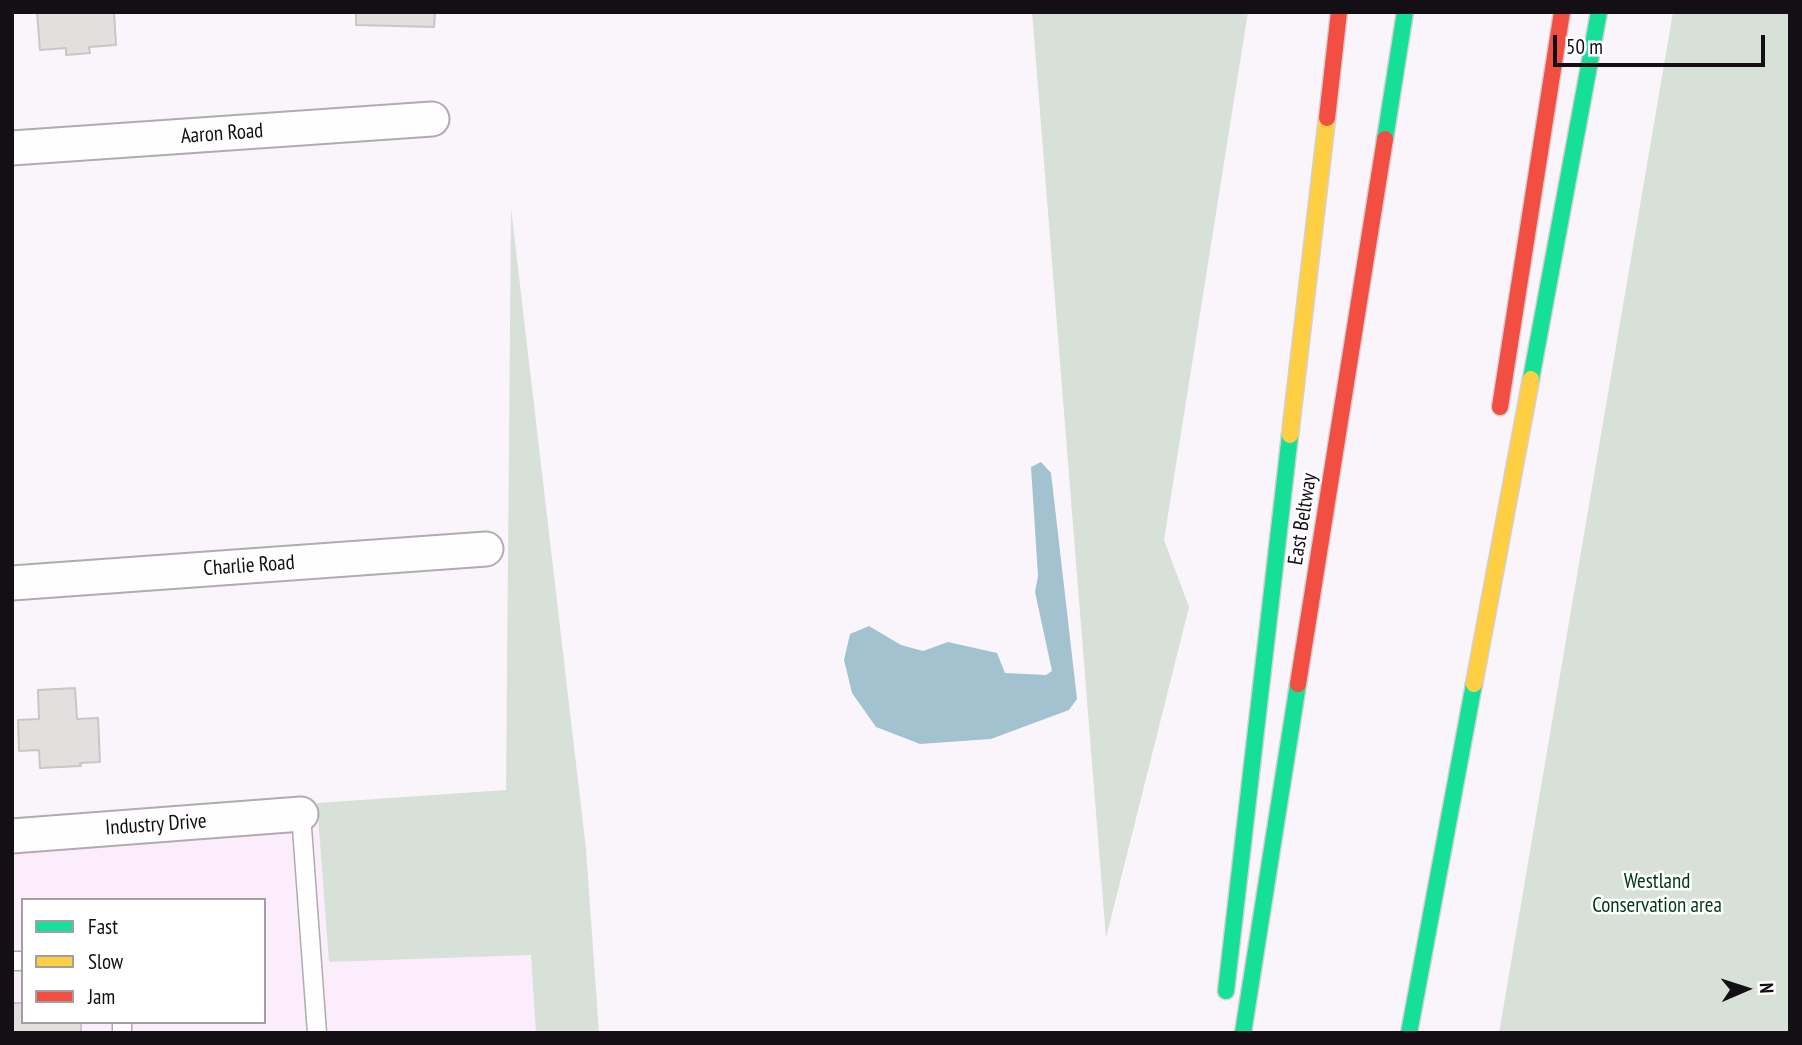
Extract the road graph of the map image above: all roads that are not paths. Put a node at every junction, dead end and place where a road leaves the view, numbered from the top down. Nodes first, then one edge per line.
1 (1339, 12) edge
2 (1405, 12) edge
3 (1562, 12) edge
4 (1599, 12) edge
5 (432, 119) dead end
6 (12, 148) edge
7 (1497, 426) dead end
8 (486, 549) dead end
9 (12, 583) edge
10 (1469, 619) dead end
11 (301, 814) joint
12 (12, 836) edge
13 (1224, 1005) dead end
14 (317, 1033) edge
15 (1243, 1033) edge
16 (1409, 1033) edge

1 - 13 highway
2 - 15 highway, East Beltway
3 - 7 highway
4 - 16 highway
5 - 6 street, Aaron Road
8 - 9 street, Charlie Road
10 - 16 highway
11 - 12 street, Industry Drive
11 - 14 lane

